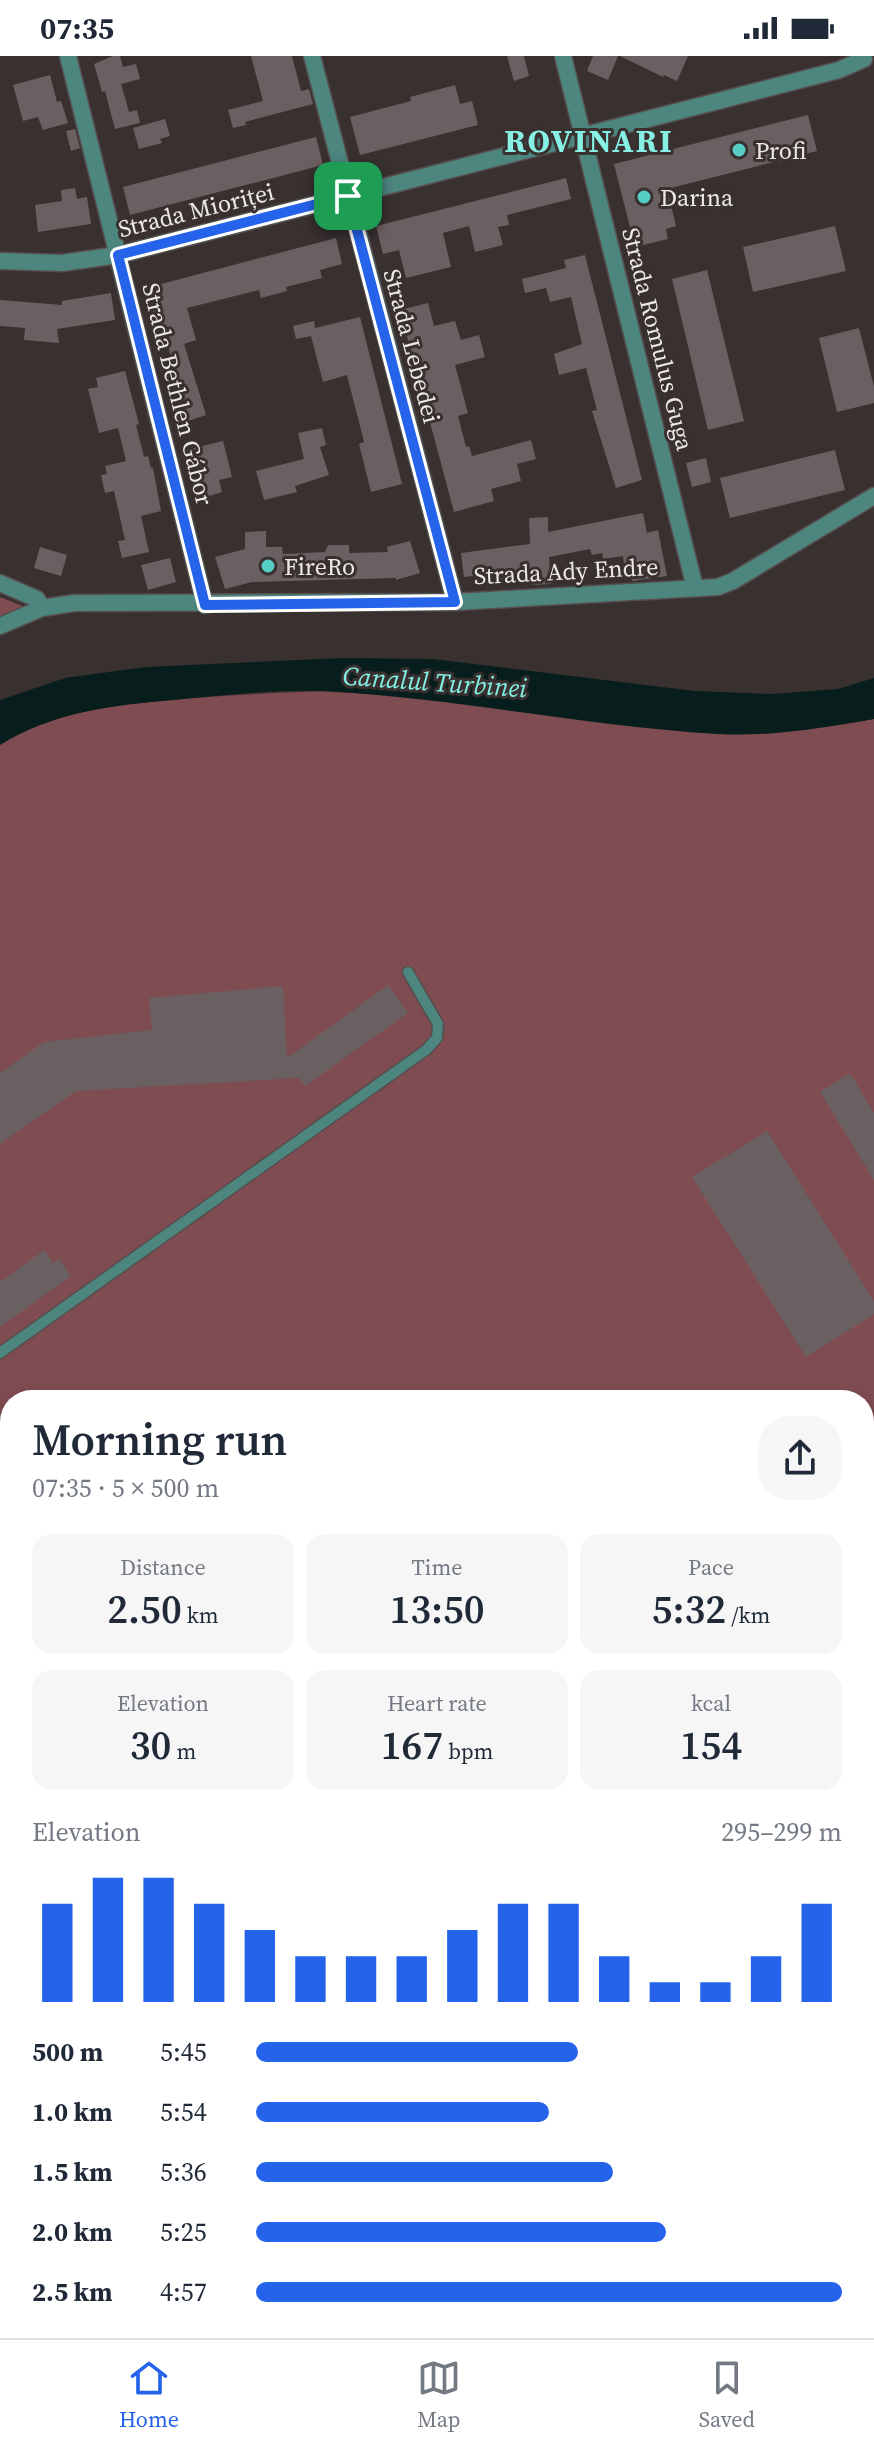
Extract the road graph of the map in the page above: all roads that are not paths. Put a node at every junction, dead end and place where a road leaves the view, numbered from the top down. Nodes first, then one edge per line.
1 (68, 56) edge
2 (312, 56) edge
3 (563, 56) edge
4 (866, 61) edge
5 (582, 135) junction
6 (348, 196) junction
7 (118, 255) junction
8 (0, 261) edge
9 (874, 496) edge
10 (0, 583) edge
11 (695, 588) junction
12 (455, 602) junction
13 (205, 605) junction
14 (42, 608) junction
15 (0, 626) edge
16 (408, 972) dead end
17 (0, 1353) edge

1 - 7 street, Strada Bethlen Gábor
2 - 6 street, Strada Lebedei
3 - 5 street, Strada Romulus Guga
4 - 5 street, Strada Mioriței
5 - 6 street, Strada Mioriței
5 - 11 street, Strada Romulus Guga
6 - 7 street, Strada Mioriței
6 - 12 street, Strada Lebedei
7 - 8 street, Strada Mioriței
7 - 13 street, Strada Bethlen Gábor
9 - 11 street, Strada Ady Endre
10 - 14 street
11 - 12 street, Strada Ady Endre
12 - 13 street, Strada Ady Endre
13 - 14 street, Strada Ady Endre
14 - 15 street, Strada Ady Endre
16 - 17 lane

